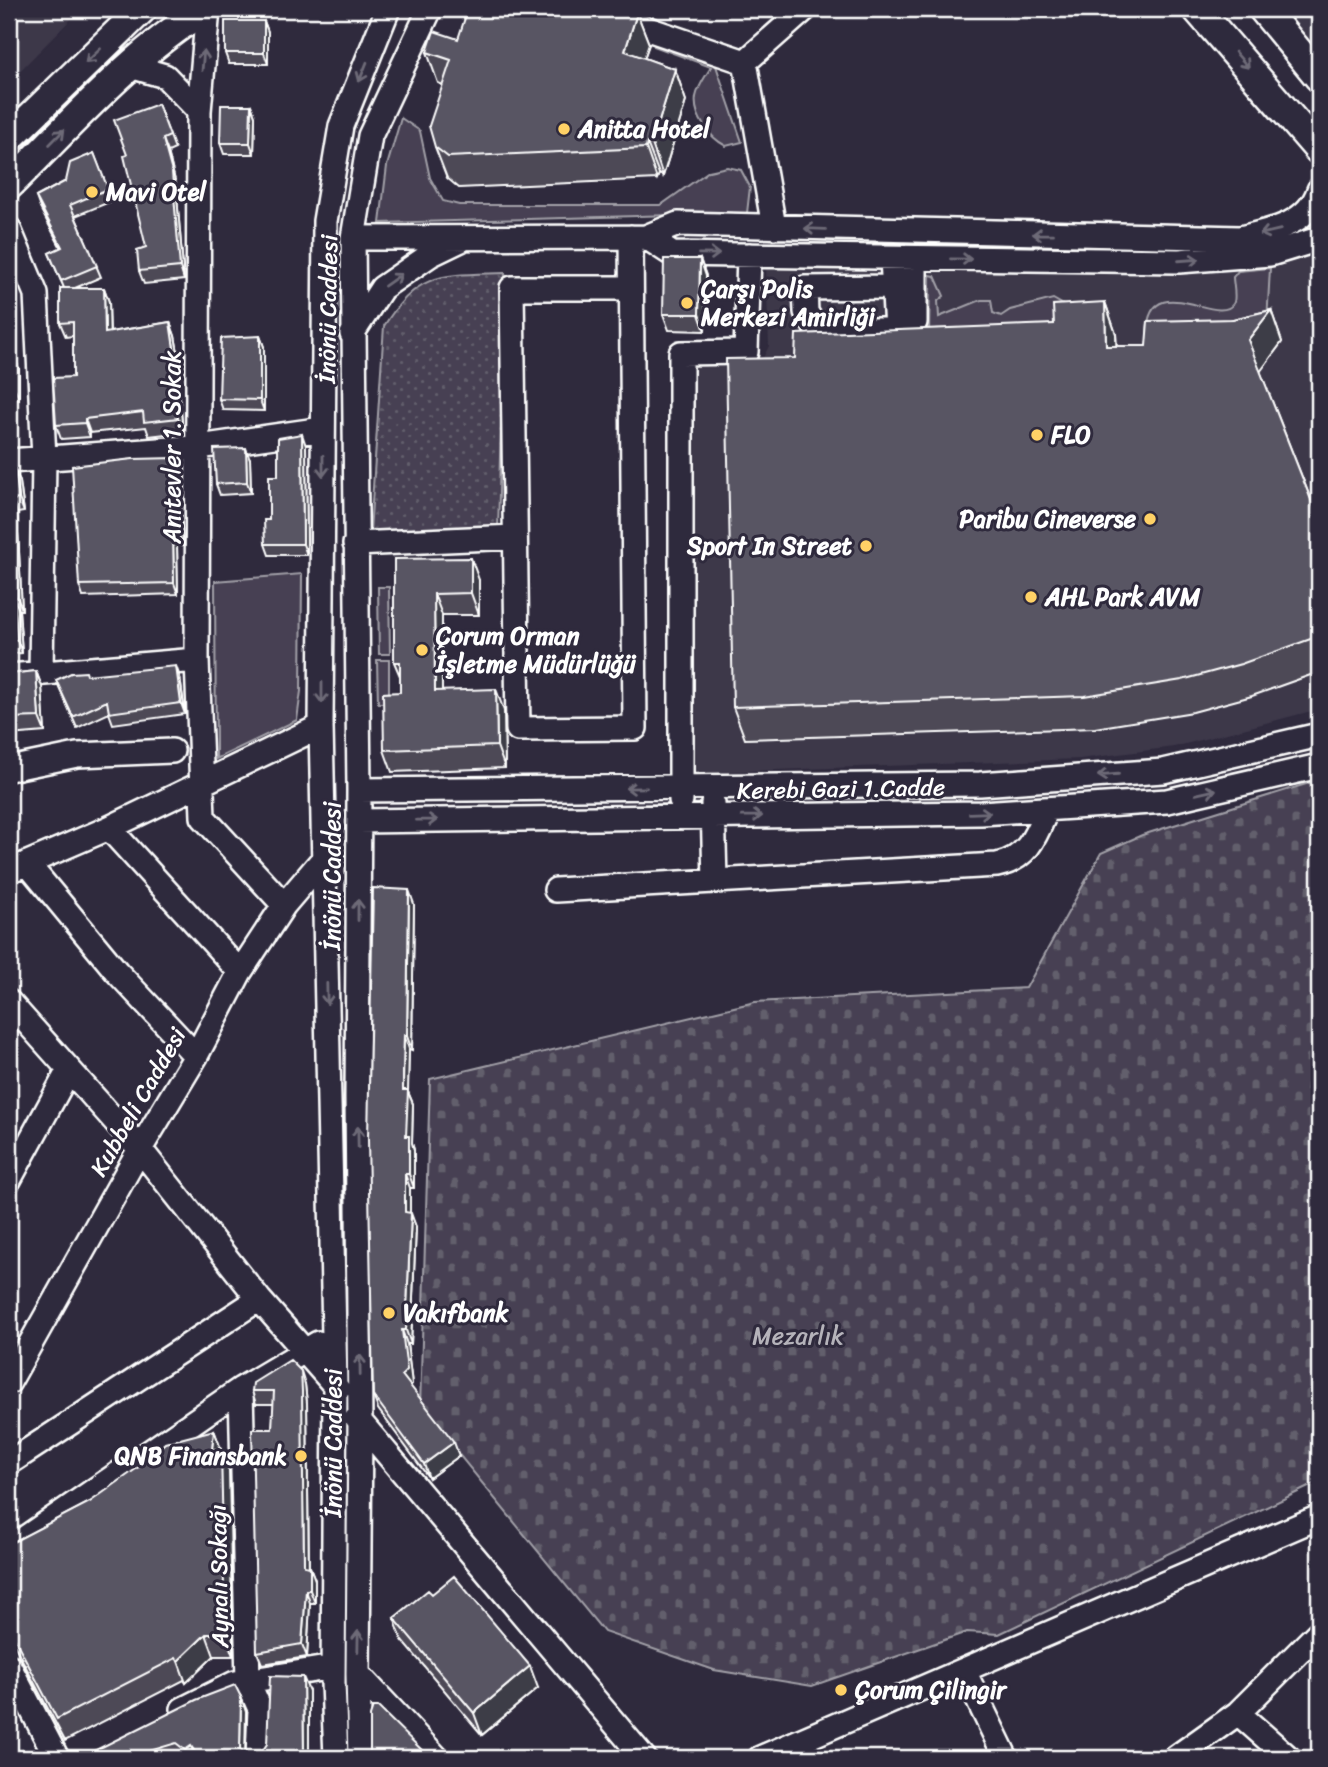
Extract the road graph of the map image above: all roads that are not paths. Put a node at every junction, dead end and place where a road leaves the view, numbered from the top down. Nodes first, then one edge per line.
1 (142, 9) edge
2 (206, 9) edge
3 (388, 9) edge
4 (430, 9) edge
5 (589, 9) edge
6 (805, 9) edge
7 (1197, 9) edge
8 (1267, 11) edge
9 (745, 62) junction
10 (130, 66) junction
11 (1319, 77) edge
12 (199, 111) junction
13 (9, 138) edge
14 (1319, 150) edge
15 (9, 185) edge
16 (1319, 190) edge
17 (774, 227) junction
18 (9, 229) edge
19 (468, 237) junction
20 (638, 237) junction
21 (352, 238) junction
22 (1319, 239) edge
23 (748, 255) junction
24 (892, 258) junction
25 (915, 258) junction
26 (893, 287) dead end
27 (631, 288) junction
28 (915, 322) dead end
29 (352, 334) junction
30 (323, 429) junction
31 (199, 447) junction
32 (44, 458) junction
33 (9, 461) edge
34 (515, 537) junction
35 (355, 544) junction
36 (197, 660) junction
37 (41, 673) junction
38 (9, 676) edge
39 (321, 726) junction
40 (1319, 735) edge
41 (172, 751) dead end
42 (1319, 766) edge
43 (9, 769) edge
44 (201, 783) junction
45 (682, 787) junction
46 (713, 787) junction
47 (359, 790) junction
48 (1047, 809) junction
49 (680, 817) junction
50 (714, 817) junction
51 (359, 821) junction
52 (109, 828) junction
53 (324, 858) junction
54 (18, 867) edge
55 (715, 881) junction
56 (556, 890) dead end
57 (284, 905) junction
58 (240, 972) junction
59 (9, 1002) edge
60 (196, 1056) junction
61 (69, 1070) junction
62 (139, 1149) junction
63 (9, 1180) edge
64 (259, 1299) junction
65 (333, 1335) junction
66 (304, 1349) junction
67 (9, 1382) edge
68 (335, 1384) junction
69 (241, 1390) junction
70 (360, 1423) junction
71 (9, 1463) edge
72 (1319, 1517) edge
73 (9, 1549) edge
74 (1319, 1632) edge
75 (9, 1666) edge
76 (333, 1667) junction
77 (964, 1671) junction
78 (358, 1674) junction
79 (248, 1682) junction
80 (1238, 1713) junction
81 (165, 1718) edge
82 (57, 1758) edge
83 (258, 1758) edge
84 (336, 1758) edge
85 (360, 1758) edge
86 (437, 1758) edge
87 (644, 1758) edge
88 (760, 1758) edge
89 (1006, 1758) edge
90 (1175, 1758) edge
91 (1289, 1758) edge

1 -> 13 main road
2 - 10 main road
12 -> 2 street, Anıtevler 1. Sokak
3 -> 30 street, İnönü Caddesi
4 - 21 street, İnönü Caddesi
5 - 9 street
6 - 9 street
7 -> 14 main road
8 - 11 main road
9 - 17 street
10 - 12 street
15 -> 10 main road
12 - 31 street, Anıtevler 1. Sokak
16 -> 17 street
17 - 20 street
18 - 32 street
19 - 20 street
19 - 21 street
29 -> 19 street
20 -> 23 street
20 - 27 street
21 - 29 street, İnönü Caddesi
25 -> 22 street
23 - 24 street
23 - 45 street
24 - 25 street
24 - 26 street
25 - 28 street
27 - 34 street
27 - 34 street
29 - 35 street, İnönü Caddesi
30 - 31 street
30 -> 39 street, İnönü Caddesi
31 - 32 street
31 - 36 street, Anıtevler 1. Sokak
32 - 33 street
32 - 37 street
34 - 35 street
35 - 47 street, İnönü Caddesi
36 - 37 street
36 - 44 street, Anıtevler 1. Sokak
37 - 38 street
39 - 44 street
39 - 53 street, İnönü Caddesi
40 -> 46 street, Kerebi Gazi 1.Cadde
41 - 43 street
48 -> 42 street, Kerebi Gazi 1.Cadde
44 - 52 street
44 - 57 street, Anıtevler 1. Sokak
45 - 46 street, Kerebi Gazi 1.Cadde
45 -> 47 street, Kerebi Gazi 1.Cadde
45 - 49 street
46 - 50 street
47 - 51 street, İnönü Caddesi
50 -> 48 street, Kerebi Gazi 1.Cadde
48 - 55 street
49 - 50 street, Kerebi Gazi 1.Cadde
51 -> 49 street, Kerebi Gazi 1.Cadde
50 - 55 street
70 -> 51 street, İnönü Caddesi
52 - 54 street
52 - 58 street
53 - 57 street, Kubbeli Caddesi
53 -> 65 street, İnönü Caddesi
54 - 60 street
55 - 56 street
57 - 58 street, Kubbeli Caddesi
58 - 60 street, Kubbeli Caddesi
59 - 61 street
60 - 62 street, Kubbeli Caddesi
61 - 62 street
61 - 63 street
62 - 64 street
62 - 67 street, Kubbeli Caddesi
64 - 66 street
64 - 71 street
65 - 66 street
65 - 68 street, İnönü Caddesi
66 - 68 street
66 - 69 street
68 - 70 street
68 - 76 street, İnönü Caddesi
69 - 73 street
69 - 79 street, Aynalı Sokağı
78 -> 70 street, İnönü Caddesi
70 - 87 street
72 - 77 street
74 - 80 street
75 - 82 street
76 - 79 street
76 - 84 street, İnönü Caddesi
77 - 88 street
77 - 89 street
78 - 85 street, İnönü Caddesi
78 - 86 street
79 - 81 street
79 - 83 street, Aynalı Sokağı
80 - 90 street
80 - 91 street

